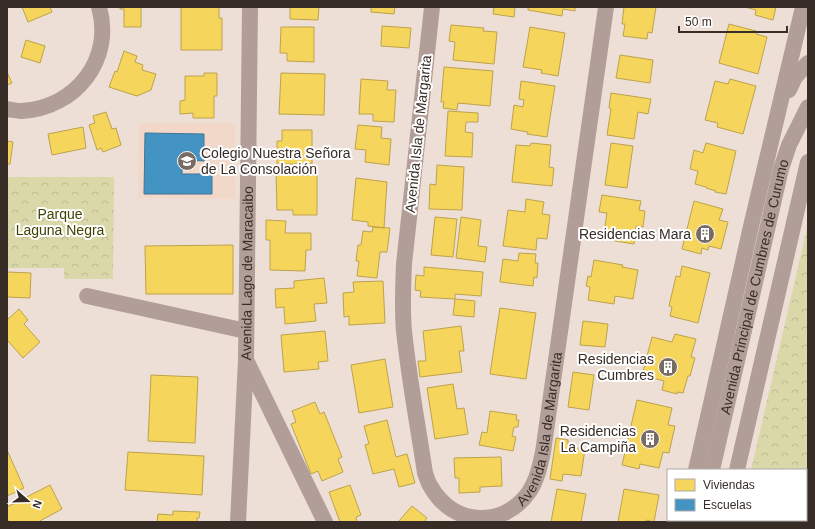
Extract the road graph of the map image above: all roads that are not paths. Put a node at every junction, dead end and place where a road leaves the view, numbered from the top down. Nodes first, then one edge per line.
1 (99, 7) edge
2 (250, 7) edge
3 (432, 7) edge
4 (606, 7) edge
5 (803, 7) edge
6 (792, 53) junction
7 (808, 64) edge
8 (808, 107) edge
9 (7, 109) edge
10 (779, 109) junction
11 (808, 162) edge
12 (86, 296) dead end
13 (246, 331) junction
14 (246, 360) junction
15 (696, 469) edge
16 (712, 469) edge
17 (737, 469) edge
18 (238, 522) edge
19 (325, 522) edge

1 - 9 street
2 - 13 street, Avenida Lago de Maracaibo
3 - 4 street, Avenida Isla de Margarita
5 - 6 street, Avenida Principal de Cumbres de Curumo
6 - 7 street
6 - 10 street, Avenida Principal de Cumbres de Curumo
7 - 10 street, Avenida Principal de Cumbres de Curumo
8 - 16 street, Avenida Principal de Cumbres de Curumo
10 - 15 street, Avenida Principal de Cumbres de Curumo
11 - 17 street, Avenida Principal de Cumbres de Curumo
12 - 13 street
13 - 14 street, Avenida Lago de Maracaibo
14 - 18 street
14 - 19 street, Avenida Lago de Maracaibo

